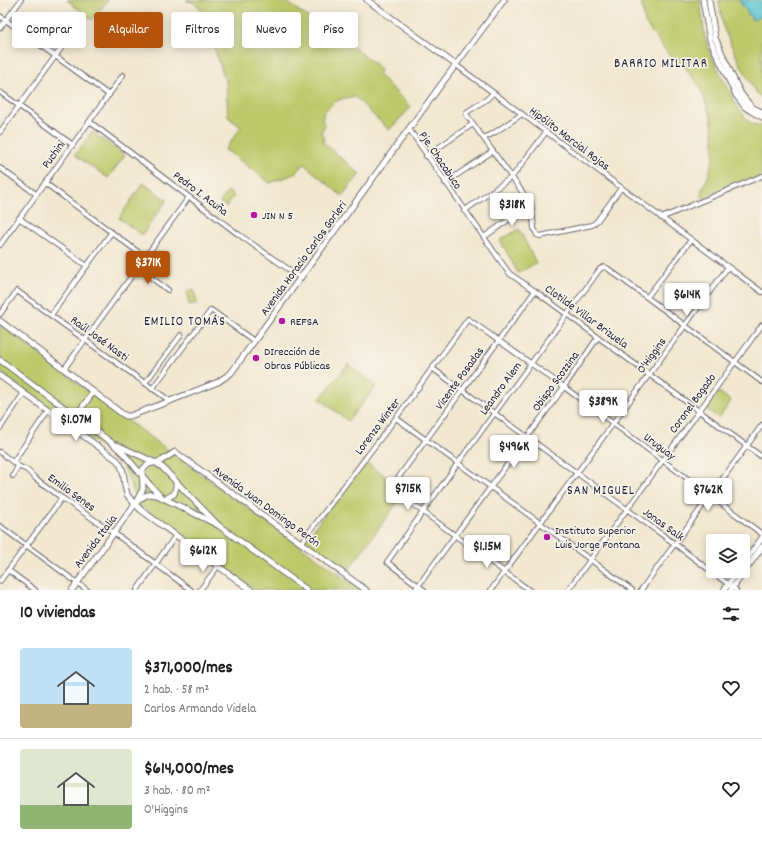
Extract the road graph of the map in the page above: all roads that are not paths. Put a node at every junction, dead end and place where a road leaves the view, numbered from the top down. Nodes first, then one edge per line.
1 (20, 0) edge
2 (367, 0) edge
3 (504, 0) edge
4 (703, 0) edge
5 (709, 0) edge
6 (0, 16) edge
7 (6, 20) junction
8 (0, 28) edge
9 (61, 48) edge
10 (55, 57) junction
11 (456, 65) junction
12 (123, 75) dead end
13 (0, 92) edge
14 (493, 93) junction
15 (109, 96) junction
16 (19, 106) junction
17 (762, 112) edge
18 (522, 114) junction
19 (762, 117) edge
20 (90, 122) junction
21 (473, 124) junction
22 (408, 129) junction
23 (0, 132) edge
24 (546, 132) junction
25 (484, 138) junction
26 (73, 145) junction
27 (493, 150) junction
28 (426, 156) junction
29 (0, 168) edge
30 (762, 176) edge
31 (512, 177) junction
32 (45, 183) junction
33 (445, 183) junction
34 (621, 188) junction
35 (36, 194) junction
36 (189, 197) junction
37 (530, 204) junction
38 (464, 211) junction
39 (19, 218) junction
40 (661, 218) junction
41 (111, 232) junction
42 (484, 237) junction
43 (691, 240) junction
44 (0, 244) edge
45 (145, 257) junction
46 (87, 266) junction
47 (728, 267) junction
48 (138, 268) junction
49 (301, 278) junction
50 (168, 290) dead end
51 (535, 291) junction
52 (762, 292) edge
53 (647, 297) junction
54 (0, 314) edge
55 (567, 314) junction
56 (52, 315) junction
57 (468, 319) joint
58 (0, 322) edge
59 (762, 325) edge
60 (685, 326) junction
61 (181, 336) dead end
62 (598, 337) junction
63 (85, 340) junction
64 (254, 341) junction
65 (498, 341) junction
66 (0, 360) edge
67 (734, 362) junction
68 (530, 364) junction
69 (432, 368) junction
70 (64, 369) junction
71 (649, 374) junction
72 (0, 376) edge
73 (762, 382) edge
74 (145, 383) junction
75 (564, 387) junction
76 (152, 388) junction
77 (462, 390) junction
78 (93, 392) junction
79 (24, 393) junction
80 (170, 401) junction
81 (48, 411) junction
82 (699, 411) junction
83 (494, 413) junction
84 (76, 416) junction
85 (396, 418) junction
86 (613, 424) junction
87 (762, 425) edge
88 (69, 426) junction
89 (0, 428) edge
90 (527, 437) junction
91 (426, 440) junction
92 (112, 443) junction
93 (747, 446) junction
94 (0, 452) edge
95 (762, 457) edge
96 (663, 461) junction
97 (13, 462) junction
98 (156, 463) junction
99 (458, 463) junction
100 (18, 466) junction
101 (577, 473) junction
102 (13, 476) dead end
103 (142, 476) junction
104 (398, 478) dead end
105 (176, 482) junction
106 (491, 486) junction
107 (710, 496) junction
108 (403, 497) dead end
109 (62, 498) junction
110 (163, 498) junction
111 (135, 504) junction
112 (627, 510) junction
113 (423, 512) junction
114 (541, 523) junction
115 (218, 525) junction
116 (0, 526) edge
117 (114, 534) junction
118 (762, 534) edge
119 (176, 535) junction
120 (454, 535) junction
121 (762, 538) edge
122 (301, 543) junction
123 (675, 544) junction
124 (26, 545) junction
125 (762, 546) edge
126 (750, 554) edge
127 (590, 560) junction
128 (155, 564) junction
129 (218, 566) junction
130 (8, 570) junction
131 (504, 572) junction
132 (736, 578) edge
133 (0, 581) edge
134 (77, 583) junction
135 (418, 586) junction
136 (732, 588) edge
137 (36, 590) edge
138 (72, 590) edge
139 (87, 590) edge
140 (136, 590) edge
141 (191, 590) edge
142 (200, 590) edge
143 (251, 590) edge
144 (307, 590) edge
145 (366, 590) edge
146 (414, 590) edge
147 (424, 590) edge
148 (491, 590) edge
149 (529, 590) edge
150 (568, 590) edge
151 (632, 590) edge
152 (641, 590) edge
153 (724, 590) edge

1 - 7 street
2 - 11 main road, Hipólito Marcial Rojas
3 - 11 main road, Avenida Horacio Carlos Gorleri
4 - 19 main road
5 - 17 main road
6 - 7 street
7 - 8 street
7 - 10 street
9 - 10 street
10 - 15 street
10 - 16 street
11 - 14 street, Hipólito Marcial Rojas
11 - 22 main road, Avenida Horacio Carlos Gorleri
12 - 15 street, Puchini
13 - 16 street
14 - 18 street, Hipólito Marcial Rojas
14 - 21 street
15 - 20 street, Puchini
16 - 23 street
16 - 26 street
18 - 24 street, Hipólito Marcial Rojas
18 - 25 street
20 - 26 street, Puchini
20 - 36 street, Pedro I. Acuña
21 - 25 street
21 - 28 street
22 - 28 street, Pje. Chacabuco
22 - 49 main road, Avenida Horacio Carlos Gorleri
24 - 31 street
24 - 34 street, Hipólito Marcial Rojas
25 - 27 street
26 - 32 street, Puchini
27 - 31 street
27 - 33 street
28 - 33 street, Pje. Chacabuco
29 - 35 street
30 - 40 street
31 - 37 street
31 - 38 street
32 - 35 street, Puchini
32 - 41 street
33 - 38 street, Pje. Chacabuco
34 - 37 street
34 - 40 street, Hipólito Marcial Rojas
35 - 39 street, Puchini
36 - 45 street
36 - 49 street, Pedro I. Acuña
37 - 42 street
38 - 42 street, Pje. Chacabuco
39 - 44 street, Puchini
39 - 46 street
40 - 43 street, Hipólito Marcial Rojas
41 - 45 street
41 - 46 street
42 - 51 street, Pje. Chacabuco
43 - 47 street, Hipólito Marcial Rojas
43 - 53 street
45 - 48 street
46 - 56 street
47 - 52 street, Hipólito Marcial Rojas
47 - 60 street, O'Higgins
48 - 50 street
48 - 63 street
49 - 64 main road, Avenida Horacio Carlos Gorleri
51 - 55 street, Clotilde Villar Brizuela
51 - 65 street, Vicente Posadas
53 - 55 street, Leandro Alem
53 - 60 street
54 - 56 street, Raúl José Nasti
55 - 62 street, Clotilde Villar Brizuela
55 - 68 street, Leandro Alem
56 - 63 street, Raúl José Nasti
57 - 65 street, Uruguay
57 - 69 street, Lorenzo Winter
58 - 70 main road
59 - 67 street, Coronel Bogado
60 - 67 street
60 - 71 street, O'Higgins
61 - 74 street
62 - 71 street, Clotilde Villar Brizuela
62 - 75 street, Obispo Scozzina
63 - 70 street
63 - 74 street, Raúl José Nasti
64 - 76 street
64 - 80 main road, Avenida Horacio Carlos Gorleri
65 - 68 street, Uruguay
65 - 77 street, Vicente Posadas
66 - 84 main road
67 - 73 street
67 - 82 street, Coronel Bogado
68 - 75 street, Uruguay
68 - 83 street, Leandro Alem
69 - 77 street, Jonas Salk
69 - 85 street, Lorenzo Winter
70 - 78 main road
71 - 82 street, Clotilde Villar Brizuela
71 - 86 street, O'Higgins
72 - 79 main road
74 - 76 street, Raúl José Nasti
75 - 86 street, Uruguay
75 - 90 street, Obispo Scozzina
76 - 80 street, Raúl José Nasti
77 - 83 street, Jonas Salk
77 - 91 street, Vicente Posadas
78 - 80 main road, Avenida Horacio Carlos Gorleri
78 - 84 main road
79 - 81 main road
79 - 89 street
81 - 88 main road
81 - 97 street
82 - 93 street, Clotilde Villar Brizuela
82 - 96 street, Coronel Bogado
83 - 90 street, Jonas Salk
83 - 99 street, Leandro Alem
84 - 88 main road
84 - 92 main road
85 - 91 street
85 - 122 street, Lorenzo Winter
86 - 96 street, Uruguay
86 - 101 street, O'Higgins
87 - 93 street
88 - 111 main road
90 - 101 street, Jonas Salk
90 - 106 street, Obispo Scozzina
91 - 99 street
91 - 104 street, Vicente Posadas
92 - 98 main road
92 - 103 main road
93 - 95 street, Clotilde Villar Brizuela
93 - 107 street
94 - 97 street, Emilio Senes
96 - 107 street, Uruguay
96 - 112 street, Coronel Bogado
97 - 100 street, Emilio Senes
98 - 103 main road
98 - 105 main road
98 - 122 main road, Avenida Juan Domingo Perón
99 - 106 street
99 - 113 street, Leandro Alem
100 - 102 street
100 - 109 street, Emilio Senes
101 - 112 street, Jonas Salk
101 - 114 street, O'Higgins
103 - 110 main road
103 - 111 main road, Avenida Italia
105 - 110 main road
105 - 115 main road
106 - 114 street
106 - 120 street, Obispo Scozzina
107 - 118 street, Uruguay
107 - 123 street
108 - 113 street
109 - 117 street, Emilio Senes
109 - 124 street
110 - 111 main road, Avenida Italia
110 - 115 main road
111 - 117 main road, Avenida Italia
111 - 119 main road
112 - 123 street, Jonas Salk
112 - 127 street, Coronel Bogado
113 - 120 street
113 - 135 street, Leandro Alem
114 - 127 street
114 - 131 street, O'Higgins
115 - 144 main road
116 - 124 street
117 - 128 street, Emilio Senes
117 - 134 main road, Avenida Italia
119 - 128 street
119 - 129 main road
120 - 131 street
120 - 135 street, Obispo Scozzina
121 - 126 main road
122 - 145 main road, Avenida Juan Domingo Perón
123 - 136 street, Jonas Salk
123 - 152 street
124 - 130 street
124 - 134 street
125 - 136 main road
127 - 150 street, Coronel Bogado
127 - 151 street
128 - 140 street
128 - 141 street, Emilio Senes
129 - 142 street
129 - 143 main road
130 - 133 street
130 - 137 street
131 - 148 street, O'Higgins
131 - 149 street
132 - 136 main road
134 - 138 main road, Avenida Italia
134 - 139 street
135 - 146 street, Obispo Scozzina
135 - 147 street
136 - 153 main road

